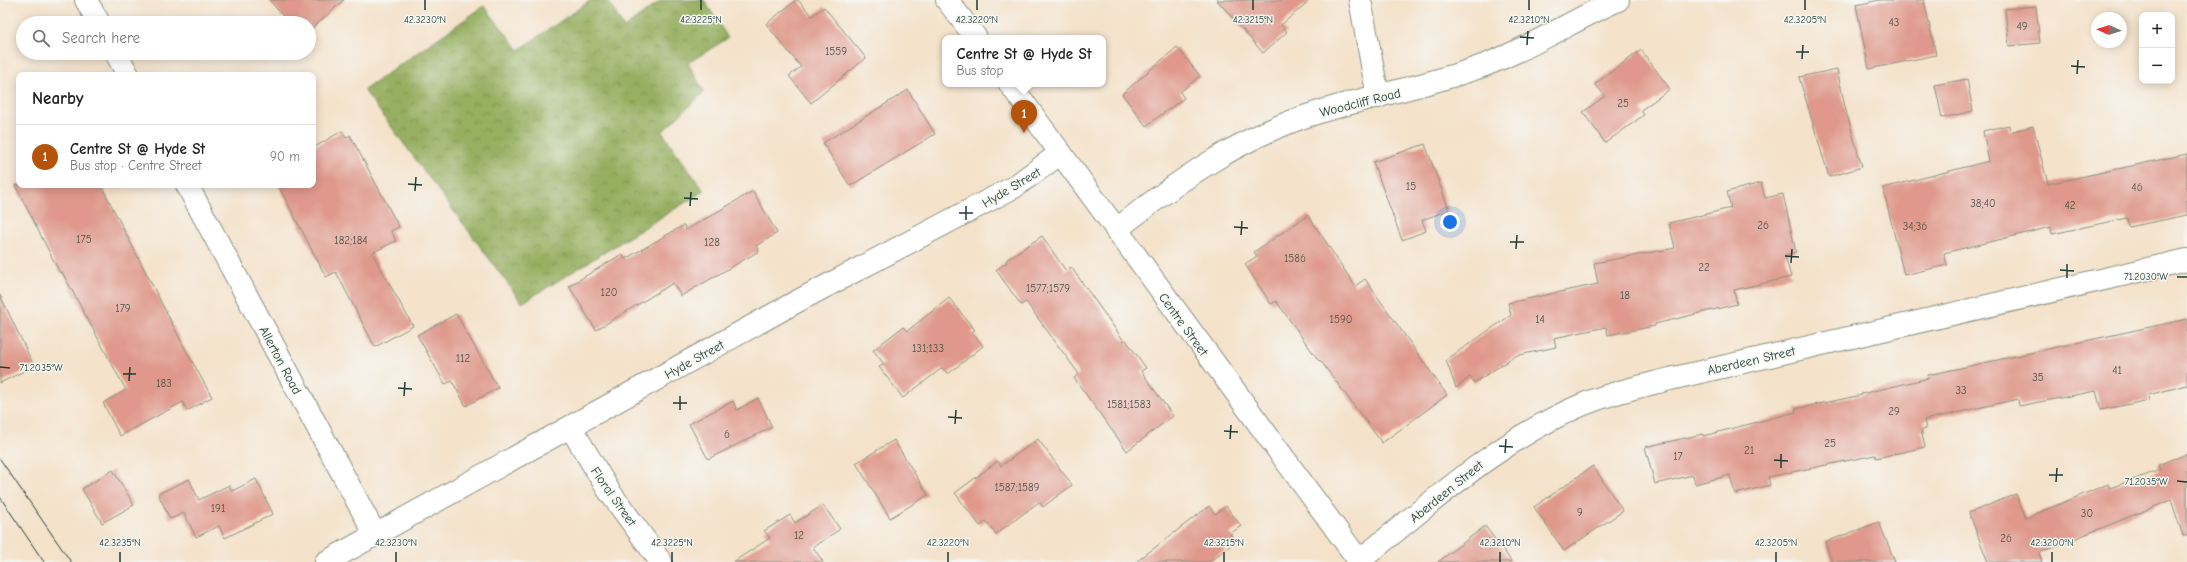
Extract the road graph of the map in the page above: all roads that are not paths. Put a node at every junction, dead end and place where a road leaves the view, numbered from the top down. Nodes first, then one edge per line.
1 (86, 0) edge
2 (947, 0) edge
3 (1360, 0) edge
4 (1618, 0) edge
5 (95, 16) edge
6 (974, 35) edge
7 (120, 60) edge
8 (126, 72) edge
9 (1012, 87) edge
10 (1378, 97) junction
11 (1061, 153) junction
12 (189, 188) edge
13 (1116, 230) junction
14 (2187, 260) edge
15 (570, 428) junction
16 (375, 534) junction
17 (326, 562) edge
18 (662, 562) edge
19 (1359, 562) edge

1 - 5 street
2 - 6 street
3 - 10 street
4 - 10 street, Woodcliff Road
7 - 8 street
9 - 11 street, Centre Street
10 - 13 street, Woodcliff Road
11 - 13 street, Centre Street
11 - 15 street, Hyde Street
12 - 16 street, Allerton Road
13 - 19 street, Centre Street
14 - 19 street, Aberdeen Street
15 - 16 street, Hyde Street
15 - 18 street, Floral Street
16 - 17 street, Hyde Street

